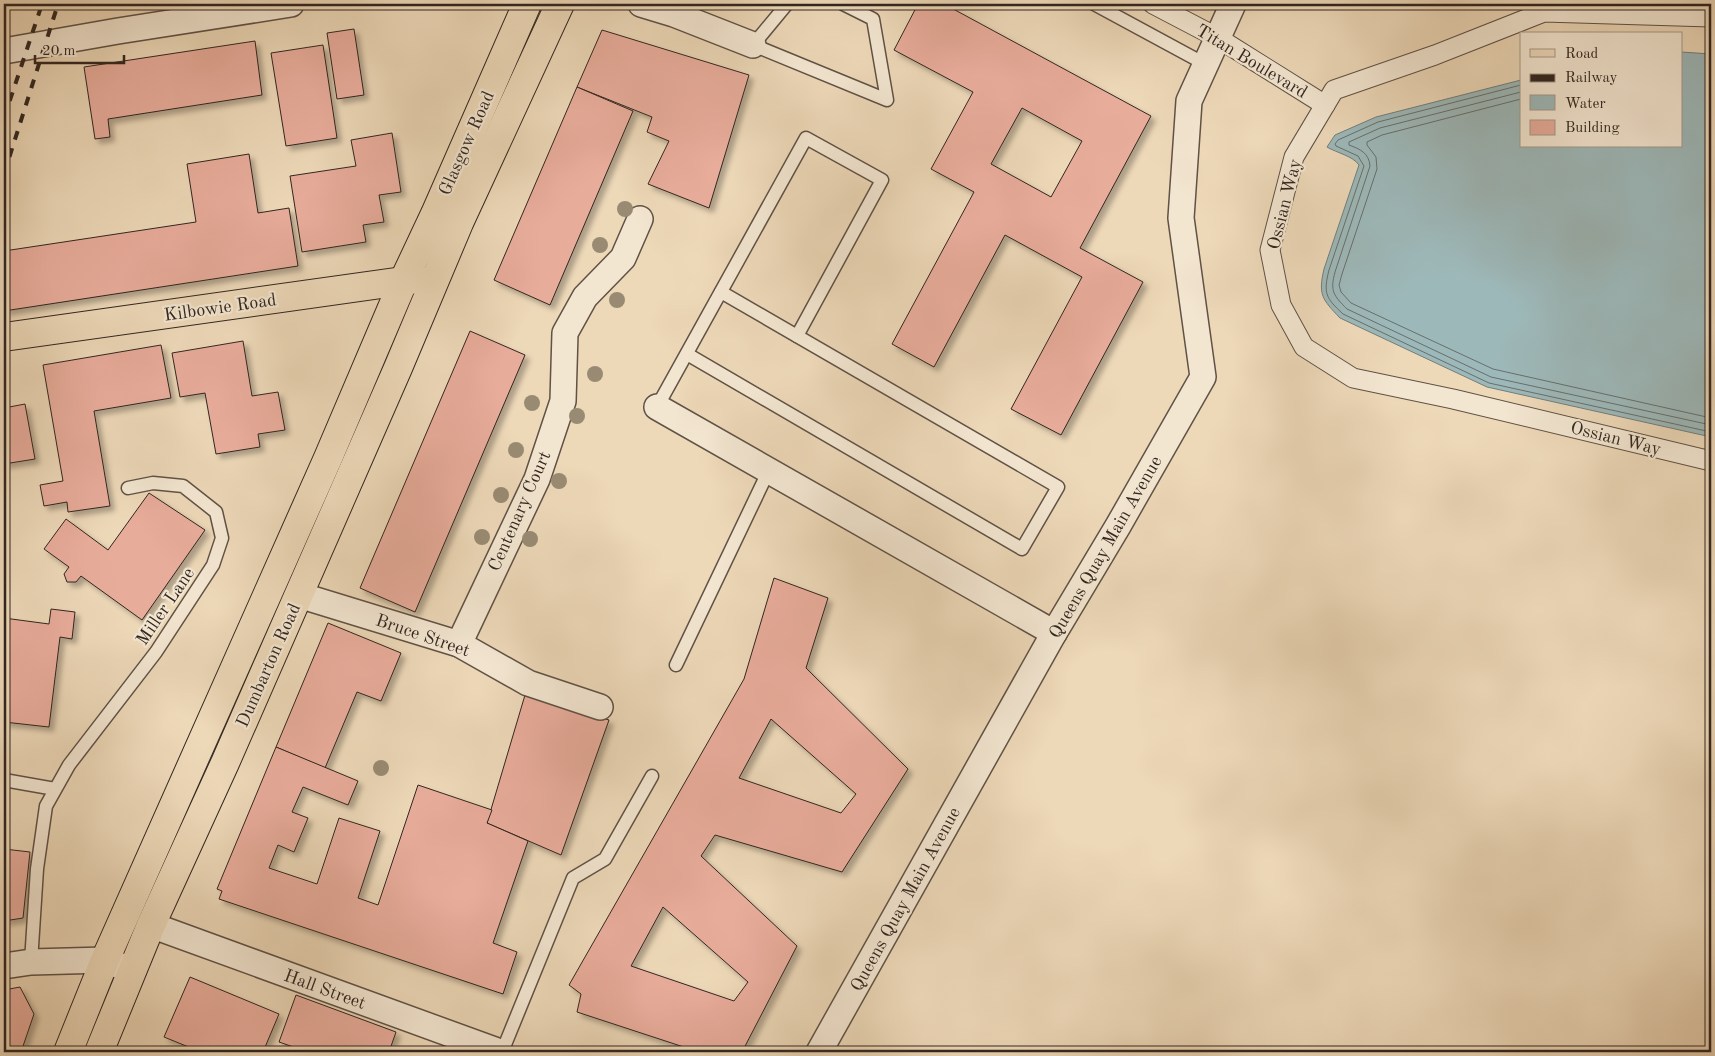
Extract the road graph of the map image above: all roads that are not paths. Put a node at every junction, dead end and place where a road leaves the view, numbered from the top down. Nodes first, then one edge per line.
1 (291, 4) edge
2 (527, 4) edge
3 (560, 4) edge
4 (641, 4) edge
5 (787, 4) edge
6 (843, 4) edge
7 (1094, 4) edge
8 (1152, 4) edge
9 (1232, 4) edge
10 (1711, 17) edge
11 (1218, 38) junction
12 (753, 44) junction
13 (4, 51) edge
14 (1205, 64) junction
15 (1325, 105) junction
16 (640, 219) dead end
17 (436, 277) junction
18 (403, 282) junction
19 (721, 292) junction
20 (4, 336) edge
21 (797, 336) junction
22 (687, 354) junction
23 (658, 407) joint
24 (1711, 461) edge
25 (770, 470) junction
26 (128, 488) dead end
27 (299, 595) junction
28 (1054, 632) junction
29 (459, 644) junction
30 (676, 665) dead end
31 (600, 707) dead end
32 (652, 776) dead end
33 (4, 780) edge
34 (55, 789) junction
35 (151, 926) junction
36 (105, 960) junction
37 (31, 962) junction
38 (4, 966) edge
39 (133, 971) junction
40 (68, 1052) edge
41 (99, 1052) edge
42 (501, 1052) edge
43 (819, 1052) edge

1 - 13 street
2 - 18 main road, Glasgow Road
3 - 17 main road, Glasgow Road
4 - 12 street
5 - 12 lane
6 - 12 lane
7 - 14 lane
8 - 11 street, Titan Boulevard
9 - 11 street, Queens Quay Main Avenue
10 - 15 street, Ossian Way
11 - 14 street, Queens Quay Main Avenue
11 - 15 street, Titan Boulevard
14 - 28 street, Queens Quay Main Avenue
15 - 24 street, Ossian Way
16 - 29 street, Centenary Court
17 - 18 main road, Kilbowie Road
17 - 27 main road, Dumbarton Road
18 - 20 main road, Kilbowie Road
18 - 36 main road, Dumbarton Road
19 - 21 lane
19 - 21 lane
19 - 22 lane
21 - 22 lane
22 - 23 lane
23 - 25 street
25 - 28 street
25 - 30 lane
26 - 34 lane, Miller Lane
27 - 29 street, Bruce Street
27 - 35 main road, Dumbarton Road
28 - 43 street, Queens Quay Main Avenue
29 - 31 street, Bruce Street
32 - 42 lane
33 - 34 lane
34 - 37 lane, Miller Lane
35 - 39 main road, Dumbarton Road
35 - 42 street, Hall Street
36 - 37 street
36 - 39 street
36 - 40 main road, Dumbarton Road
37 - 38 street
39 - 41 main road, Dumbarton Road

